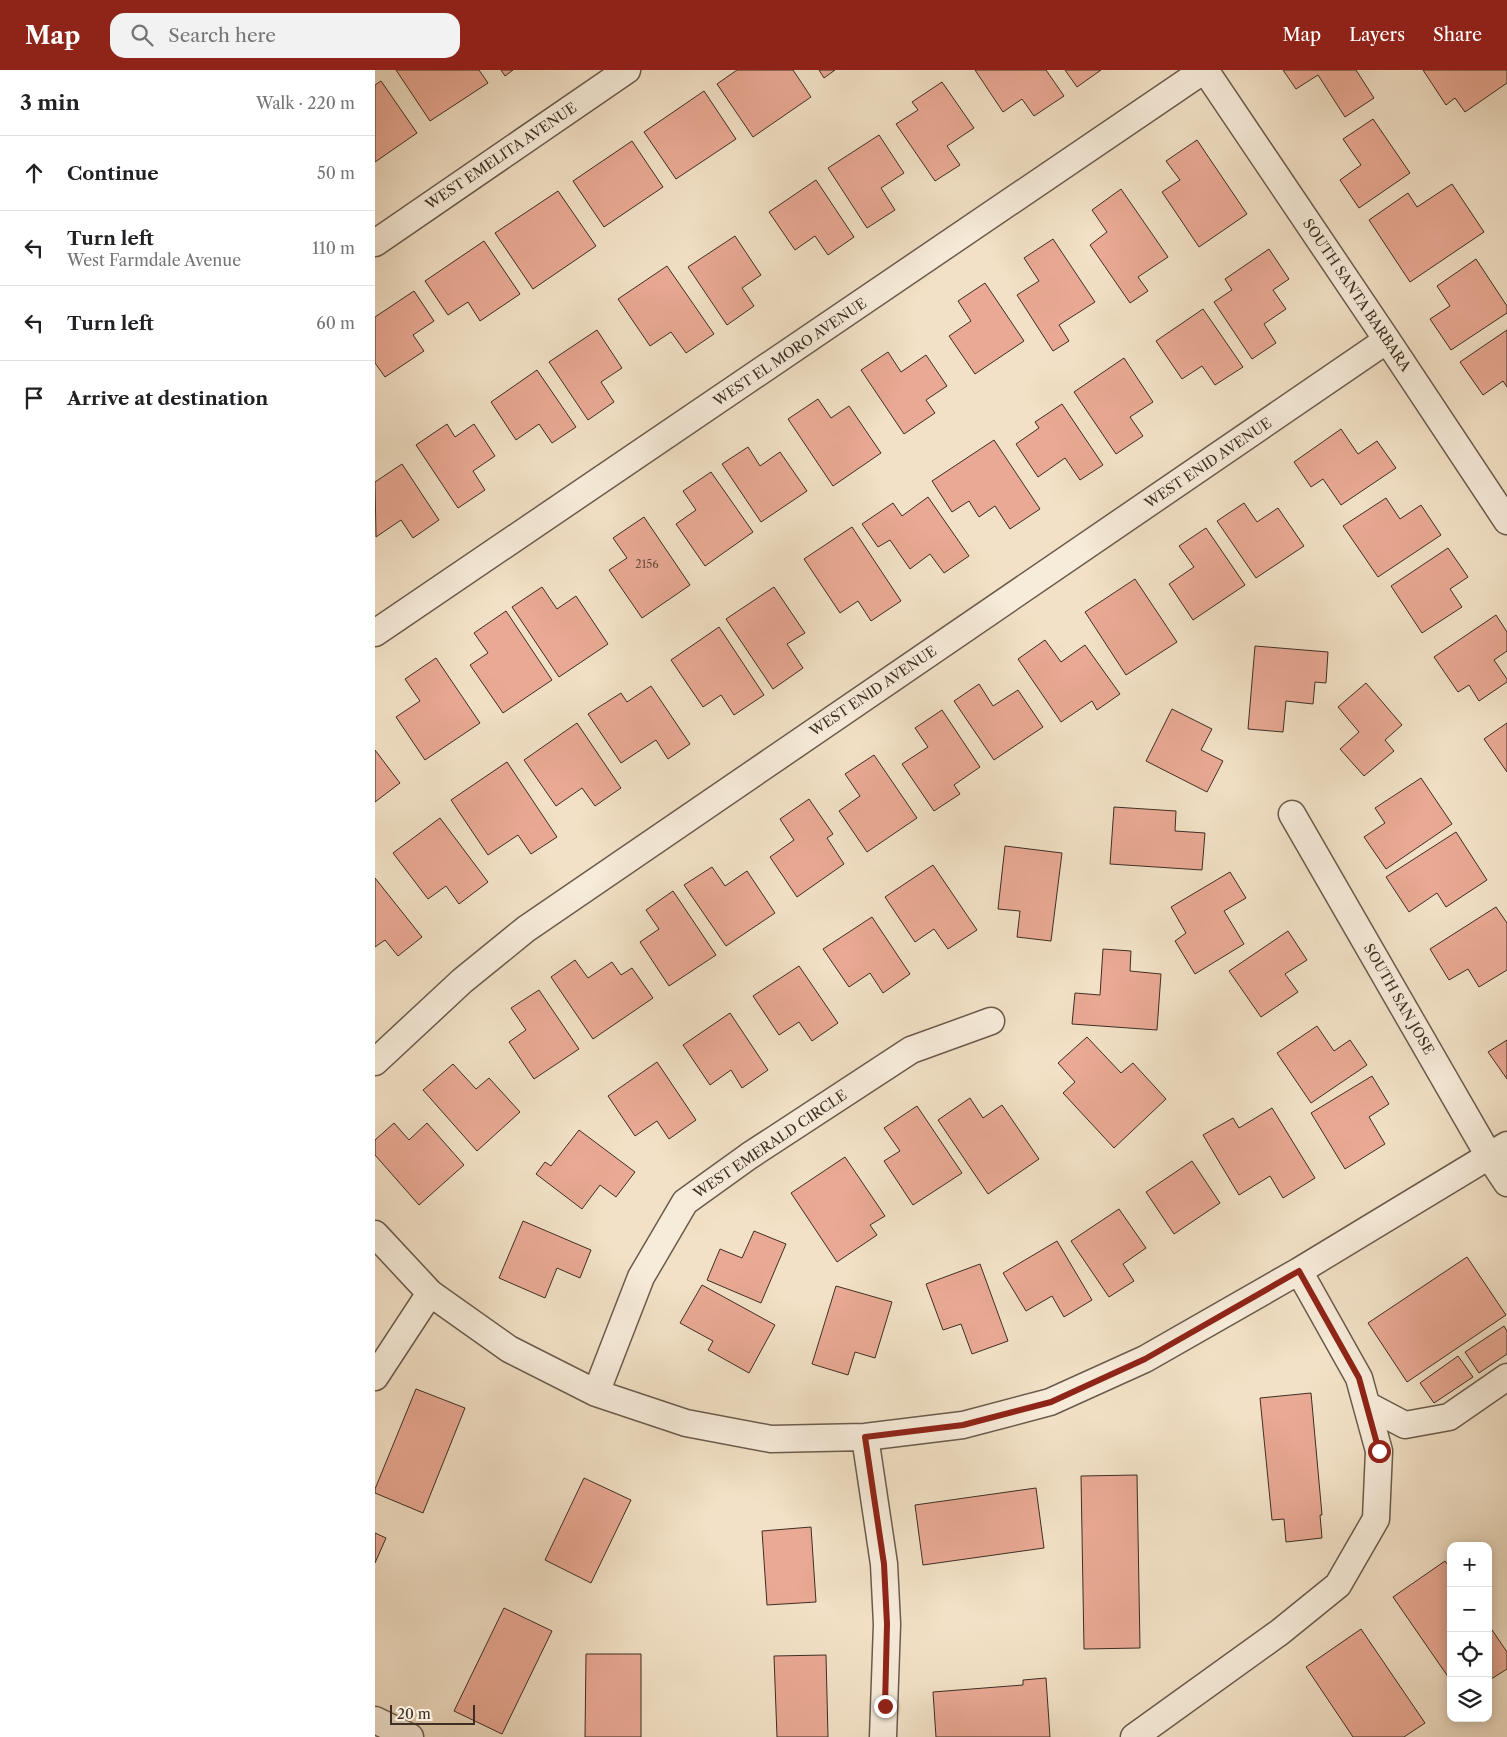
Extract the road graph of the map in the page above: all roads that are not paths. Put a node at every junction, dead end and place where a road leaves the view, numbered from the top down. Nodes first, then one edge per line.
1 (627, 70) edge
2 (1205, 70) edge
3 (375, 243) edge
4 (1387, 340) junction
5 (1507, 521) edge
6 (375, 633) edge
7 (1291, 814) dead end
8 (991, 1021) dead end
9 (375, 1062) edge
10 (1498, 1150) edge
11 (1507, 1183) edge
12 (375, 1234) edge
13 (1299, 1271) junction
14 (430, 1293) junction
15 (375, 1377) edge
16 (1507, 1377) edge
17 (596, 1393) junction
18 (1367, 1405) junction
19 (865, 1437) junction
20 (375, 1720) edge
21 (410, 1737) edge
22 (883, 1737) edge
23 (1134, 1737) edge

1 - 3 street, WEST EMELITA AVENUE
2 - 4 street, SOUTH SANTA BARBARA
2 - 6 street, WEST EL MORO AVENUE
4 - 5 street, SOUTH SANTA BARBARA
4 - 9 street, WEST ENID AVENUE
7 - 10 street, SOUTH SAN JOSE
8 - 17 street, WEST EMERALD CIRCLE
10 - 11 street, SOUTH SAN JOSE
10 - 13 street
12 - 14 street
13 - 18 street
13 - 19 street
14 - 15 street
14 - 17 street
16 - 18 street
17 - 19 street
18 - 23 street
19 - 22 street
20 - 21 street

